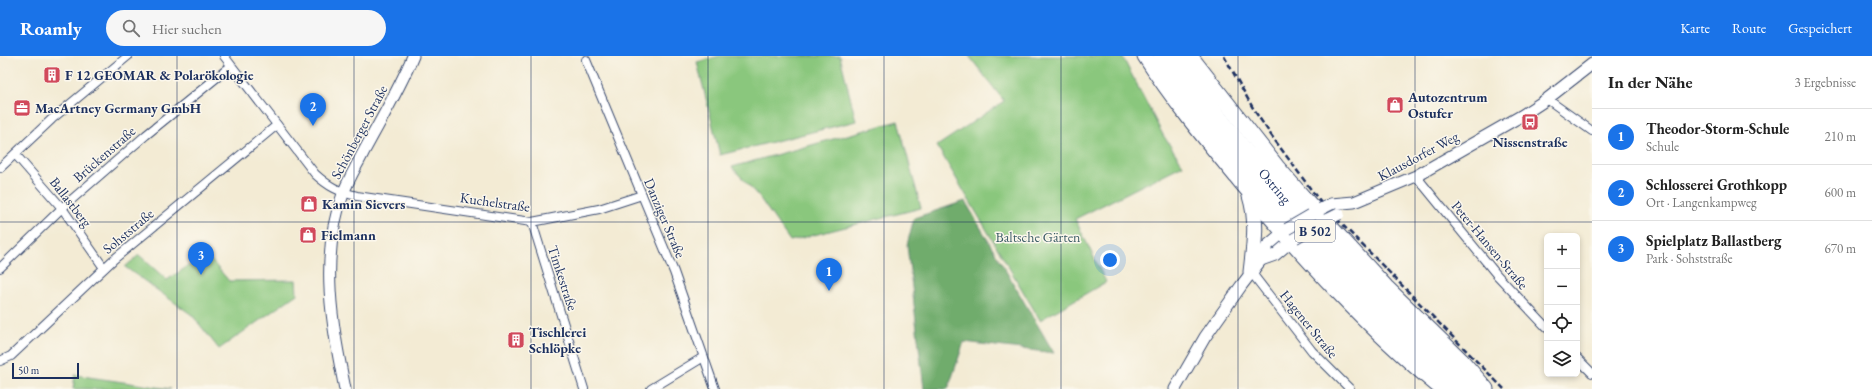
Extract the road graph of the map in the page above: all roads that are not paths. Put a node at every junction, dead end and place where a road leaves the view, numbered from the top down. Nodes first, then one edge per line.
1 (128, 56) edge
2 (224, 56) edge
3 (413, 56) edge
4 (1145, 56) edge
5 (1162, 56) edge
6 (1175, 56) edge
7 (1190, 56) edge
8 (586, 60) dead end
9 (1592, 64) edge
10 (231, 66) junction
11 (1547, 99) junction
12 (277, 125) junction
13 (1592, 131) edge
14 (15, 154) junction
15 (0, 168) edge
16 (1416, 176) junction
17 (1248, 191) junction
18 (343, 193) junction
19 (642, 196) junction
20 (62, 208) junction
21 (1324, 215) junction
22 (532, 222) junction
23 (1289, 235) junction
24 (0, 268) edge
25 (104, 268) junction
26 (1251, 272) junction
27 (1544, 325) edge
28 (702, 358) junction
29 (0, 361) edge
30 (1580, 361) edge
31 (1592, 373) edge
32 (345, 389) edge
33 (584, 389) edge
34 (651, 389) edge
35 (715, 389) edge
36 (1175, 389) edge
37 (1350, 389) edge
38 (1442, 389) edge
39 (1456, 389) edge
40 (1473, 389) edge
41 (1486, 389) edge

1 - 14 street
2 - 10 street, Kuchelstraße
3 - 18 street, Schönberger Straße
4 - 17 highway
5 - 39 highway, Ostring / B 502
6 - 40 highway, Ostring / B 502
7 - 21 highway
8 - 19 street, Danziger Straße
9 - 11 street, Klausdorfer Weg
10 - 12 street, Kuchelstraße
10 - 20 street, Brückenstraße
11 - 13 street
11 - 16 street, Klausdorfer Weg
12 - 18 street, Kuchelstraße
12 - 25 street, Sohststraße
14 - 15 street
14 - 20 street, Ballastberg
16 - 21 street, Klausdorfer Weg
16 - 27 street, Peter-Hansen-Straße
17 - 23 highway
17 - 26 highway
18 - 22 street, Kuchelstraße
18 - 32 street, Schönberger Straße
19 - 22 street, Kuchelstraße
19 - 28 street, Danziger Straße
20 - 24 street, Brückenstraße
20 - 25 street, Ballastberg
21 - 23 street, Klausdorfer Weg, bridge
21 - 41 highway
22 - 33 street, Timkestraße
23 - 26 street, Klausdorfer Weg
23 - 38 highway
25 - 29 street, Sohststraße
26 - 36 street, Klausdorfer Weg
26 - 37 street, Hagener Straße
28 - 34 street
28 - 35 street, Danziger Straße
30 - 31 street

